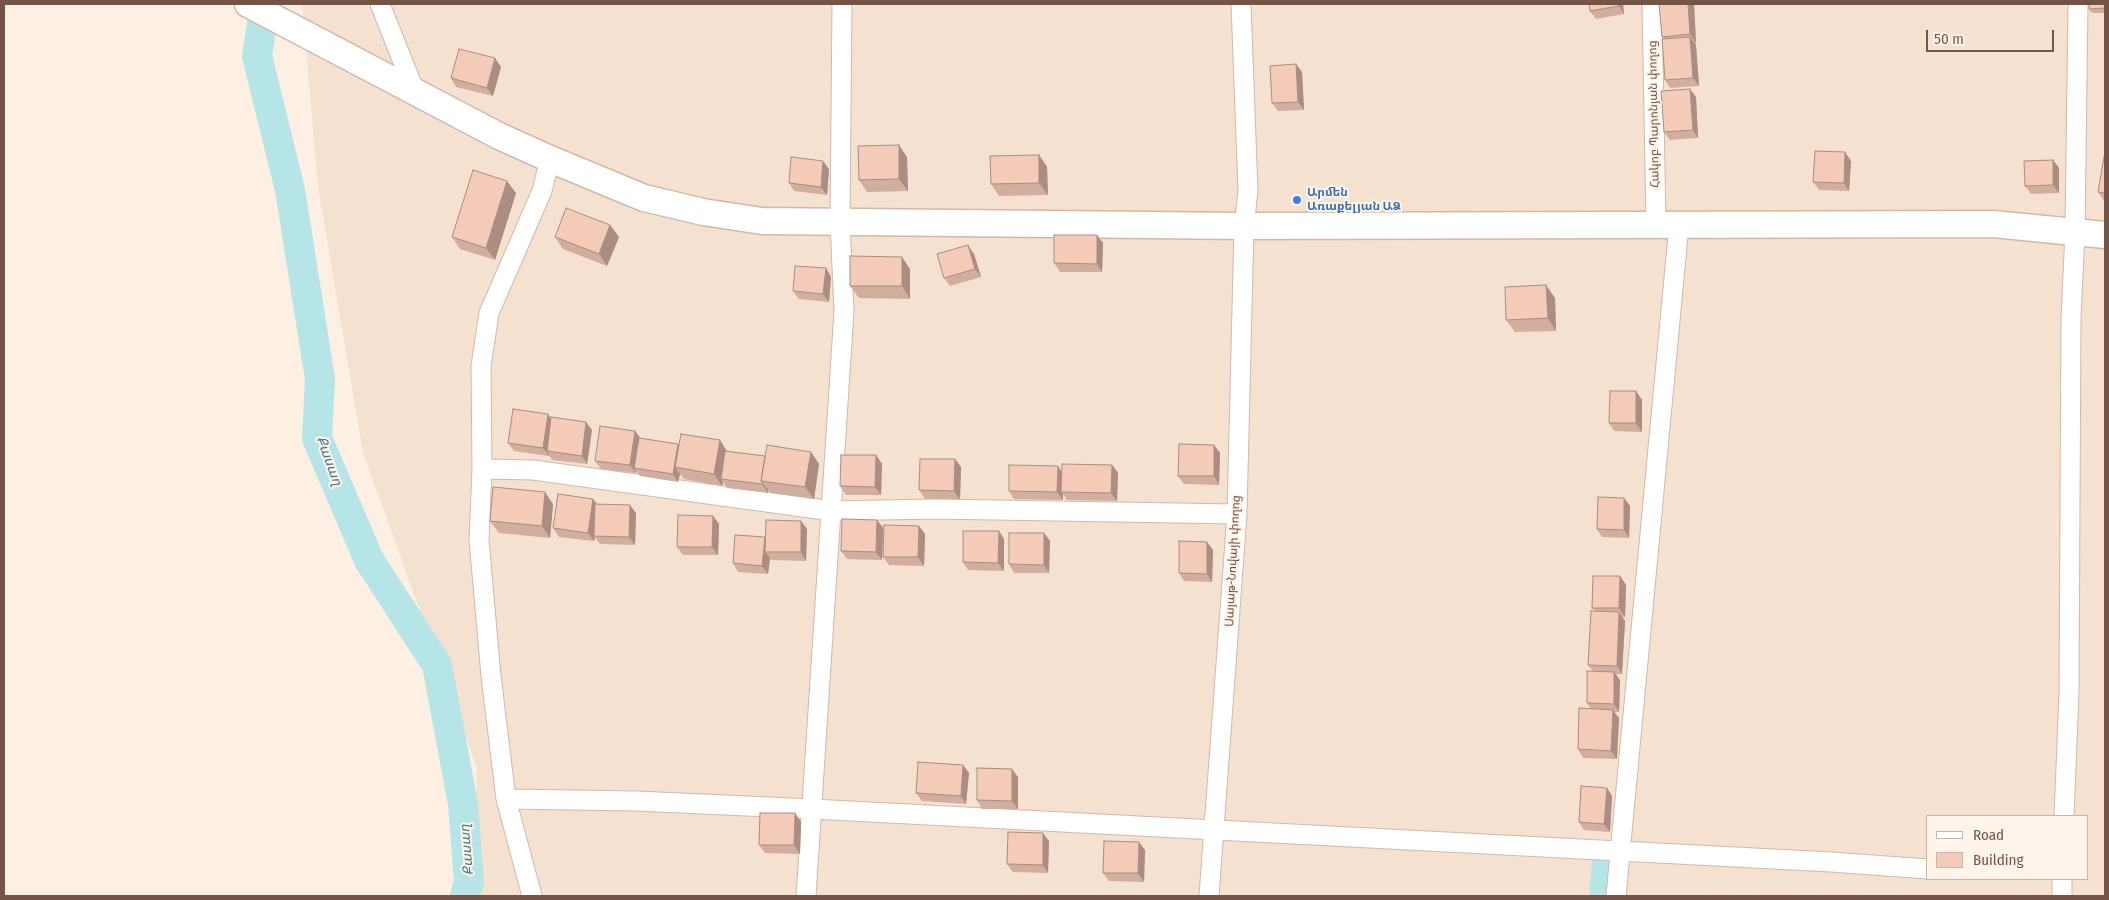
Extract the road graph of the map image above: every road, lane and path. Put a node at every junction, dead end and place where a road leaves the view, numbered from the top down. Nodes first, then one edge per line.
1 (248, 4) edge
2 (380, 4) edge
3 (842, 4) edge
4 (1241, 4) edge
5 (1652, 4) edge
6 (2078, 4) edge
7 (415, 92) junction
8 (550, 159) junction
9 (840, 222) junction
10 (1667, 225) junction
11 (1244, 226) junction
12 (2075, 232) junction
13 (2105, 235) edge
14 (482, 469) junction
15 (832, 510) junction
16 (1237, 514) junction
17 (506, 799) junction
18 (812, 809) junction
19 (2064, 815) edge
20 (1215, 831) junction
21 (1619, 852) junction
22 (1926, 869) edge
23 (532, 896) edge
24 (806, 896) edge
25 (1209, 896) edge
26 (1616, 896) edge

1 - 7 main road
2 - 7 street
3 - 9 street
4 - 11 street, Սայաթ-Նովայի փողոց
5 - 10 street, Հակոբ Պարոնյան փողոց
6 - 12 street
7 - 8 main road
8 - 9 main road
8 - 14 street
9 - 11 main road
9 - 15 street
10 - 11 main road
10 - 12 main road
10 - 21 street, Հակոբ Պարոնյան փողոց
11 - 16 street, Սայաթ-Նովայի փողոց
12 - 13 main road
12 - 19 street
14 - 15 street
14 - 17 street
15 - 16 street
15 - 18 street
16 - 20 street, Սայաթ-Նովայի փողոց
17 - 18 street
17 - 23 street
18 - 20 street
18 - 24 street
20 - 21 street
20 - 25 street, Սայաթ-Նովայի փողոց
21 - 22 street
21 - 26 street, Հակոբ Պարոնյան փողոց

